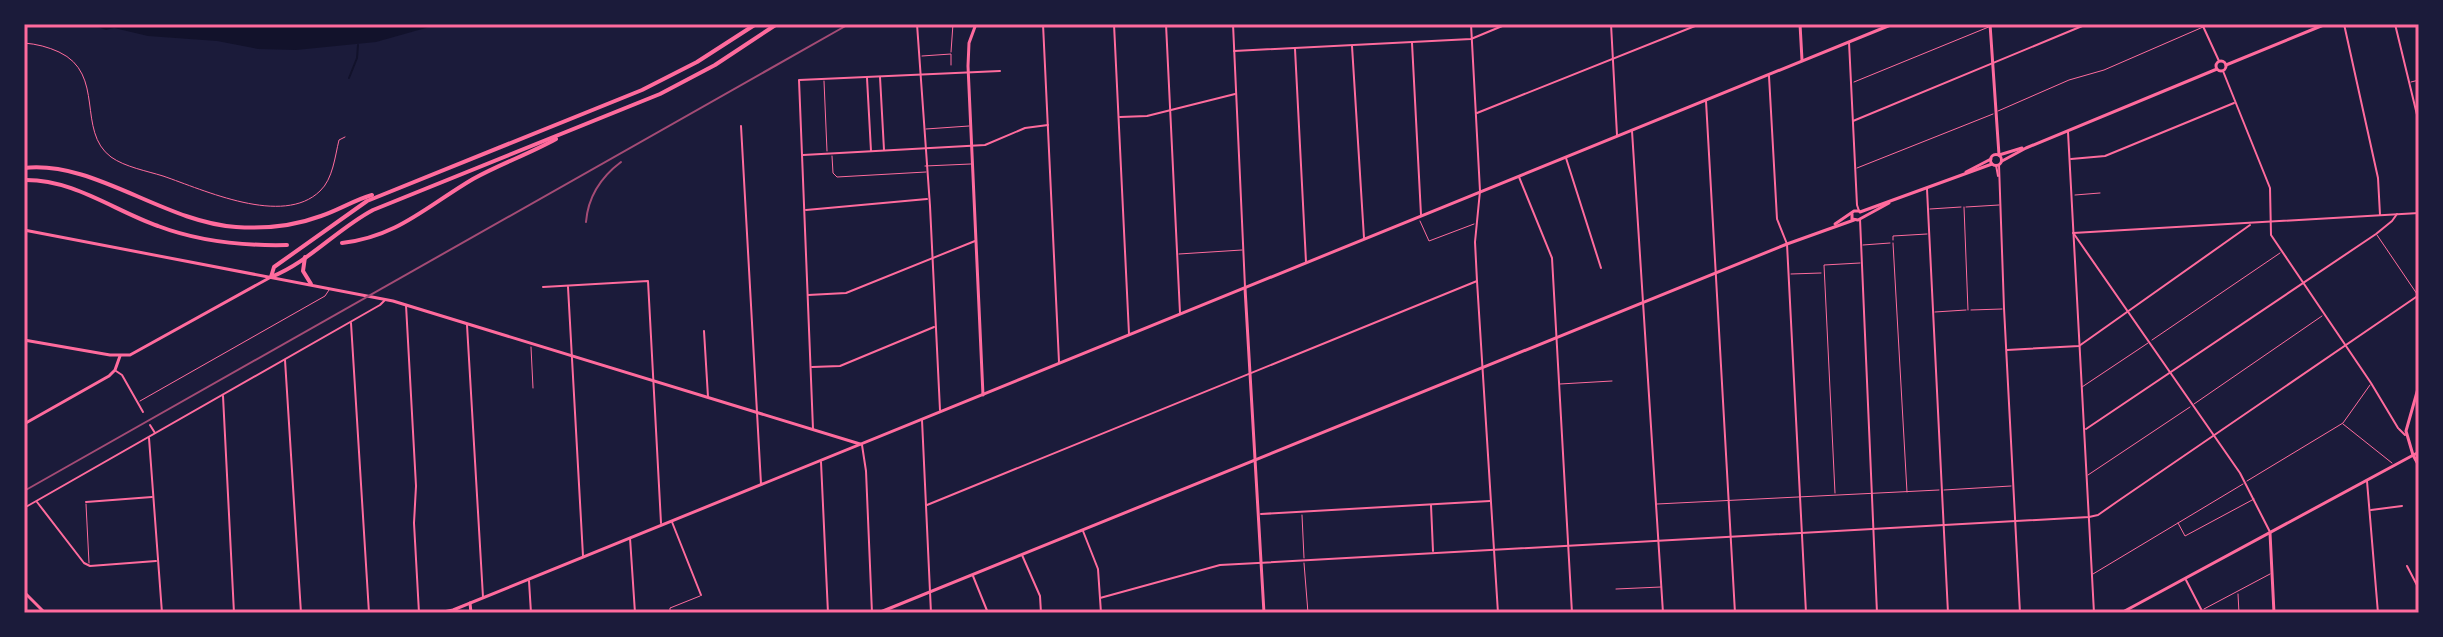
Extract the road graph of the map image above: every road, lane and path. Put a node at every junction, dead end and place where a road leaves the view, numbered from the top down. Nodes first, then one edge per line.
1 (756, 24) edge
2 (777, 24) edge
3 (917, 24) edge
4 (953, 24) edge
5 (976, 24) edge
6 (1043, 24) edge
7 (1114, 24) edge
8 (1166, 24) edge
9 (1233, 24) edge
10 (1471, 24) edge
11 (1507, 24) edge
12 (1611, 24) edge
13 (1700, 24) edge
14 (1800, 24) edge
15 (1893, 24) edge
16 (1996, 24) edge
17 (2087, 24) edge
18 (2210, 24) edge
19 (2326, 24) edge
20 (2344, 24) edge
21 (2395, 24) edge
22 (1990, 25) edge
23 (2203, 25) edge
24 (1471, 39) junction
25 (1849, 41) junction
26 (1412, 42) junction
27 (24, 43) edge
28 (1352, 45) junction
29 (1295, 48) junction
30 (1234, 51) junction
31 (951, 54) junction
32 (919, 56) junction
33 (1612, 59) junction
34 (1802, 61) junction
35 (2219, 61) junction
36 (951, 65) dead end
37 (2226, 65) junction
38 (1992, 66) junction
39 (2217, 69) junction
40 (1000, 71) dead end
41 (2223, 71) junction
42 (968, 73) junction
43 (1769, 74) junction
44 (920, 75) junction
45 (867, 77) junction
46 (880, 77) junction
47 (824, 79) junction
48 (2419, 80) edge
49 (2408, 82) junction
50 (1851, 83) junction
51 (1236, 94) junction
52 (1706, 100) junction
53 (2235, 103) junction
54 (1170, 110) junction
55 (1476, 113) junction
56 (1995, 113) junction
57 (1118, 118) junction
58 (1853, 121) junction
59 (2419, 123) edge
60 (1048, 125) junction
61 (741, 126) dead end
62 (970, 126) junction
63 (924, 129) junction
64 (1632, 130) junction
65 (568, 131) junction
66 (2068, 131) junction
67 (1617, 136) junction
68 (345, 137) dead end
69 (972, 146) junction
70 (925, 149) junction
71 (871, 151) junction
72 (884, 151) junction
73 (830, 154) junction
74 (801, 155) junction
75 (1565, 157) junction
76 (2070, 159) junction
77 (1996, 160) junction
78 (972, 164) junction
79 (925, 166) junction
80 (24, 168) edge
81 (1855, 169) junction
82 (926, 172) junction
83 (1518, 176) junction
84 (24, 180) edge
85 (1927, 187) junction
86 (390, 190) junction
87 (1480, 191) junction
88 (2100, 193) dead end
89 (2071, 195) junction
90 (928, 199) junction
91 (1889, 203) junction
92 (1999, 205) junction
93 (1964, 207) junction
94 (1928, 209) junction
95 (804, 210) junction
96 (1856, 212) junction
97 (2419, 213) edge
98 (2397, 214) junction
99 (2380, 215) junction
100 (1420, 216) junction
101 (1857, 220) junction
102 (1477, 223) junction
103 (2270, 223) junction
104 (1835, 224) junction
105 (2252, 224) junction
106 (24, 230) edge
107 (2073, 233) junction
108 (1928, 234) junction
109 (2376, 234) junction
110 (1364, 238) junction
111 (976, 241) junction
112 (342, 243) dead end
113 (1893, 243) junction
114 (1787, 244) junction
115 (287, 245) dead end
116 (1859, 245) junction
117 (1243, 250) junction
118 (2282, 251) junction
119 (1177, 254) junction
120 (306, 256) junction
121 (933, 259) junction
122 (1306, 262) junction
123 (1860, 263) junction
124 (1601, 268) dead end
125 (1717, 273) junction
126 (1824, 273) junction
127 (1788, 274) junction
128 (271, 277) junction
129 (1477, 281) junction
130 (2303, 283) junction
131 (311, 284) junction
132 (568, 285) junction
133 (543, 287) dead end
134 (330, 288) junction
135 (1245, 288) junction
136 (808, 295) junction
137 (2419, 296) edge
138 (386, 299) junction
139 (1643, 302) junction
140 (406, 304) junction
141 (2004, 308) junction
142 (1968, 310) junction
143 (2129, 311) junction
144 (1932, 312) junction
145 (1180, 314) junction
146 (2324, 315) junction
147 (350, 322) junction
148 (467, 324) junction
149 (935, 326) junction
150 (704, 331) dead end
151 (1129, 335) junction
152 (1556, 337) junction
153 (24, 340) edge
154 (531, 342) junction
155 (2150, 342) junction
156 (2345, 345) junction
157 (2079, 346) junction
158 (2006, 350) junction
159 (572, 355) junction
160 (120, 356) junction
161 (285, 359) junction
162 (1059, 364) junction
163 (811, 367) junction
164 (1482, 367) junction
165 (115, 370) junction
166 (1250, 373) junction
167 (2171, 373) junction
168 (653, 381) junction
169 (1612, 381) dead end
170 (2371, 383) junction
171 (1560, 384) junction
172 (2419, 385) edge
173 (2082, 387) junction
174 (533, 388) dead end
175 (223, 395) junction
176 (983, 395) junction
177 (708, 397) junction
178 (138, 402) junction
179 (2193, 404) junction
180 (143, 412) dead end
181 (940, 412) junction
182 (757, 413) junction
183 (922, 419) junction
184 (2343, 423) junction
185 (24, 424) edge
186 (150, 425) dead end
187 (813, 430) junction
188 (2085, 430) junction
189 (155, 433) junction
190 (2214, 435) junction
191 (2405, 435) junction
192 (148, 437) junction
193 (862, 444) junction
194 (2419, 452) edge
195 (2413, 455) junction
196 (1255, 459) junction
197 (821, 461) junction
198 (2394, 465) junction
199 (2419, 466) edge
200 (2088, 475) junction
201 (2366, 480) junction
202 (2245, 482) junction
203 (761, 486) junction
204 (2014, 486) junction
205 (1942, 490) junction
206 (1907, 492) junction
207 (1871, 493) junction
208 (1835, 495) junction
209 (153, 497) junction
210 (1800, 497) junction
211 (2254, 499) junction
212 (1491, 501) junction
213 (1729, 501) junction
214 (36, 502) junction
215 (86, 502) joint
216 (1431, 504) junction
217 (1656, 504) junction
218 (927, 505) junction
219 (2402, 506) dead end
220 (24, 508) edge
221 (2370, 510) junction
222 (1301, 512) junction
223 (1259, 515) junction
224 (2089, 517) junction
225 (672, 521) junction
226 (2015, 521) junction
227 (2178, 523) junction
228 (1944, 525) junction
229 (661, 526) junction
230 (1873, 528) junction
231 (1082, 529) junction
232 (1802, 532) junction
233 (2270, 532) junction
234 (1731, 535) junction
235 (630, 538) junction
236 (1659, 539) junction
237 (1568, 545) junction
238 (1494, 549) junction
239 (1433, 552) junction
240 (1022, 554) junction
241 (583, 557) junction
242 (1304, 560) junction
243 (158, 561) junction
244 (1261, 562) junction
245 (90, 566) junction
246 (2407, 566) dead end
247 (2273, 573) junction
248 (973, 575) junction
249 (2092, 575) junction
250 (529, 579) junction
251 (2185, 579) junction
252 (1662, 587) junction
253 (1616, 589) dead end
254 (2419, 589) edge
255 (24, 592) edge
256 (930, 592) junction
257 (2237, 592) junction
258 (701, 595) joint
259 (483, 597) junction
260 (1100, 598) junction
261 (470, 603) junction
262 (2203, 612) edge
263 (45, 613) edge
264 (162, 613) edge
265 (234, 613) edge
266 (301, 613) edge
267 (369, 613) edge
268 (419, 613) edge
269 (439, 613) edge
270 (471, 613) edge
271 (531, 613) edge
272 (635, 613) edge
273 (670, 613) edge
274 (828, 613) edge
275 (872, 613) edge
276 (878, 613) edge
277 (931, 613) edge
278 (988, 613) edge
279 (1041, 613) edge
280 (1101, 613) edge
281 (1264, 613) edge
282 (1308, 613) edge
283 (1498, 613) edge
284 (1572, 613) edge
285 (1663, 613) edge
286 (1735, 613) edge
287 (1806, 613) edge
288 (1877, 613) edge
289 (1948, 613) edge
290 (2020, 613) edge
291 (2094, 613) edge
292 (2121, 613) edge
293 (2198, 613) edge
294 (2239, 613) edge
295 (2274, 613) edge
296 (2378, 613) edge

1 - 86 highway
2 - 65 highway
3 - 32 street
4 - 31 lane
5 - 42 street
6 - 60 street
7 - 57 street
8 - 54 street
9 - 30 street
10 - 24 street
11 - 24 street
12 - 33 street
13 - 33 street
14 - 34 street
15 - 25 street
16 - 22 lane
17 - 38 street
18 - 23 lane
19 - 37 street
20 - 99 street
21 - 49 street
22 - 38 street
22 - 50 lane
23 - 35 street
23 - 56 lane
24 - 26 street
24 - 55 street
25 - 34 street
25 - 50 street
26 - 28 street
26 - 100 street
27 - 68 lane
28 - 29 street
28 - 110 street
29 - 30 street
29 - 122 street
30 - 51 street
31 - 32 lane
31 - 36 lane
32 - 44 street
33 - 55 street
33 - 67 street
34 - 43 street
35 - 37 street
35 - 39 street
37 - 41 street
38 - 56 street
38 - 58 street
39 - 41 street
39 - 66 street
40 - 42 street
41 - 53 street
42 - 44 street
42 - 62 street
43 - 52 street
43 - 114 street
44 - 46 street
44 - 63 street
45 - 46 street
45 - 47 street
45 - 71 street
46 - 72 street
47 - 73 lane
47 - 74 street
48 - 49 lane
49 - 59 street
50 - 58 street
51 - 54 street
51 - 117 street
52 - 64 street
52 - 125 street
53 - 76 street
53 - 103 street
54 - 57 street
54 - 119 street
55 - 87 street
56 - 77 street
56 - 81 lane
57 - 151 street
58 - 81 street
60 - 69 street
60 - 162 street
61 - 182 street
62 - 63 lane
62 - 69 street
63 - 70 street
64 - 67 street
64 - 139 street
65 - 112 highway
65 - 120 highway
66 - 76 street
66 - 77 street
67 - 75 street
69 - 70 street
69 - 78 street
70 - 72 street
70 - 79 street
71 - 72 street
71 - 73 street
73 - 74 street
73 - 82 lane
74 - 95 street
75 - 83 street
75 - 124 street
76 - 89 street
77 - 85 street
77 - 92 street
78 - 79 lane
78 - 111 street
79 - 82 street
80 - 86 highway
81 - 96 street
82 - 90 street
83 - 87 street
83 - 152 street
84 - 115 highway
85 - 91 street
85 - 94 street
86 - 128 highway
87 - 100 street
87 - 102 street
88 - 89 lane
89 - 107 street
90 - 95 street
90 - 121 street
91 - 96 street
91 - 101 street
92 - 93 lane
92 - 141 street
93 - 94 lane
93 - 142 lane
94 - 108 street
95 - 136 street
96 - 101 street
96 - 101 street
96 - 104 street
97 - 98 street
98 - 99 street
98 - 109 street
99 - 103 street
100 - 102 lane
100 - 110 street
101 - 104 street
101 - 116 street
102 - 129 street
103 - 105 street
103 - 118 street
104 - 114 street
105 - 107 street
105 - 143 street
106 - 128 street
107 - 143 street
107 - 157 street
108 - 113 lane
108 - 144 street
109 - 130 street
109 - 137 lane
110 - 122 street
111 - 121 street
111 - 176 street
113 - 116 lane
113 - 206 lane
114 - 125 street
114 - 127 street
116 - 123 street
117 - 119 lane
117 - 135 street
118 - 130 street
118 - 155 lane
119 - 145 street
120 - 128 highway
120 - 131 highway
121 - 136 street
121 - 149 street
122 - 135 street
123 - 126 lane
123 - 207 street
125 - 139 street
125 - 213 street
126 - 127 lane
126 - 208 lane
127 - 210 street
128 - 131 street
128 - 160 street
129 - 164 street
129 - 166 street
130 - 146 street
130 - 167 street
131 - 134 street
132 - 133 street
132 - 159 street
132 - 168 street
134 - 138 street
134 - 178 lane
135 - 145 street
135 - 166 street
136 - 163 street
137 - 156 street
138 - 140 street
138 - 147 street
139 - 152 street
139 - 217 street
140 - 148 street
140 - 268 street
141 - 142 lane
141 - 158 street
142 - 144 lane
143 - 155 street
143 - 157 street
144 - 205 street
145 - 151 street
146 - 156 street
146 - 179 lane
147 - 161 street
147 - 267 street
148 - 154 street
148 - 259 street
149 - 163 street
149 - 181 street
150 - 177 street
151 - 162 street
152 - 164 street
152 - 171 street
153 - 160 street
154 - 159 street
154 - 174 lane
155 - 167 street
155 - 173 lane
156 - 170 street
156 - 190 street
157 - 158 street
157 - 173 street
158 - 204 street
159 - 168 street
159 - 241 street
160 - 165 street
161 - 175 street
161 - 266 street
162 - 176 street
163 - 187 street
164 - 196 street
164 - 212 street
165 - 178 street
165 - 185 street
166 - 196 street
166 - 218 street
167 - 179 street
167 - 188 street
168 - 177 street
168 - 229 street
169 - 171 lane
170 - 184 lane
170 - 191 street
171 - 237 street
172 - 191 street
173 - 188 street
175 - 189 street
175 - 265 street
176 - 181 street
177 - 182 street
178 - 180 street
179 - 190 street
179 - 200 lane
181 - 183 street
182 - 187 street
182 - 203 street
183 - 193 street
183 - 218 street
184 - 198 lane
184 - 202 lane
186 - 189 street
187 - 193 street
188 - 200 street
189 - 192 street
190 - 202 street
190 - 224 street
191 - 195 street
192 - 209 street
192 - 214 street
193 - 197 street
193 - 275 street
194 - 195 street
195 - 198 street
195 - 199 street
196 - 223 street
196 - 231 street
197 - 203 street
197 - 274 street
198 - 201 street
200 - 224 street
201 - 221 street
201 - 233 street
202 - 211 street
202 - 227 lane
203 - 225 street
204 - 205 lane
204 - 226 street
205 - 206 lane
205 - 228 street
206 - 207 lane
207 - 208 lane
207 - 230 street
208 - 210 lane
209 - 215 street
209 - 243 street
210 - 213 lane
210 - 232 street
211 - 227 lane
211 - 233 street
212 - 216 street
212 - 238 street
213 - 217 lane
213 - 234 street
214 - 220 street
214 - 245 street
215 - 245 lane
216 - 222 street
216 - 239 street
217 - 236 street
218 - 256 street
219 - 221 street
221 - 296 street
222 - 223 street
222 - 242 lane
223 - 244 street
224 - 226 street
224 - 249 street
225 - 229 street
225 - 258 street
226 - 228 street
226 - 290 street
227 - 249 lane
228 - 230 street
228 - 289 street
229 - 235 street
230 - 232 street
230 - 288 street
231 - 240 street
231 - 260 street
232 - 234 street
232 - 287 street
233 - 247 street
233 - 251 street
234 - 236 street
234 - 286 street
235 - 241 street
235 - 272 street
236 - 237 street
236 - 252 street
237 - 238 street
237 - 284 street
238 - 239 street
238 - 283 street
239 - 242 street
240 - 248 street
240 - 279 street
241 - 250 street
242 - 244 street
242 - 282 lane
243 - 245 street
243 - 264 street
244 - 260 street
244 - 281 street
246 - 254 street
247 - 257 lane
247 - 295 street
248 - 256 street
248 - 278 street
249 - 291 street
250 - 259 street
250 - 271 street
251 - 262 street
251 - 292 street
252 - 253 lane
252 - 285 street
255 - 263 street
256 - 276 street
256 - 277 street
257 - 262 lane
257 - 294 lane
258 - 273 lane
259 - 261 street
260 - 280 street
261 - 269 street
261 - 270 street
262 - 293 lane

